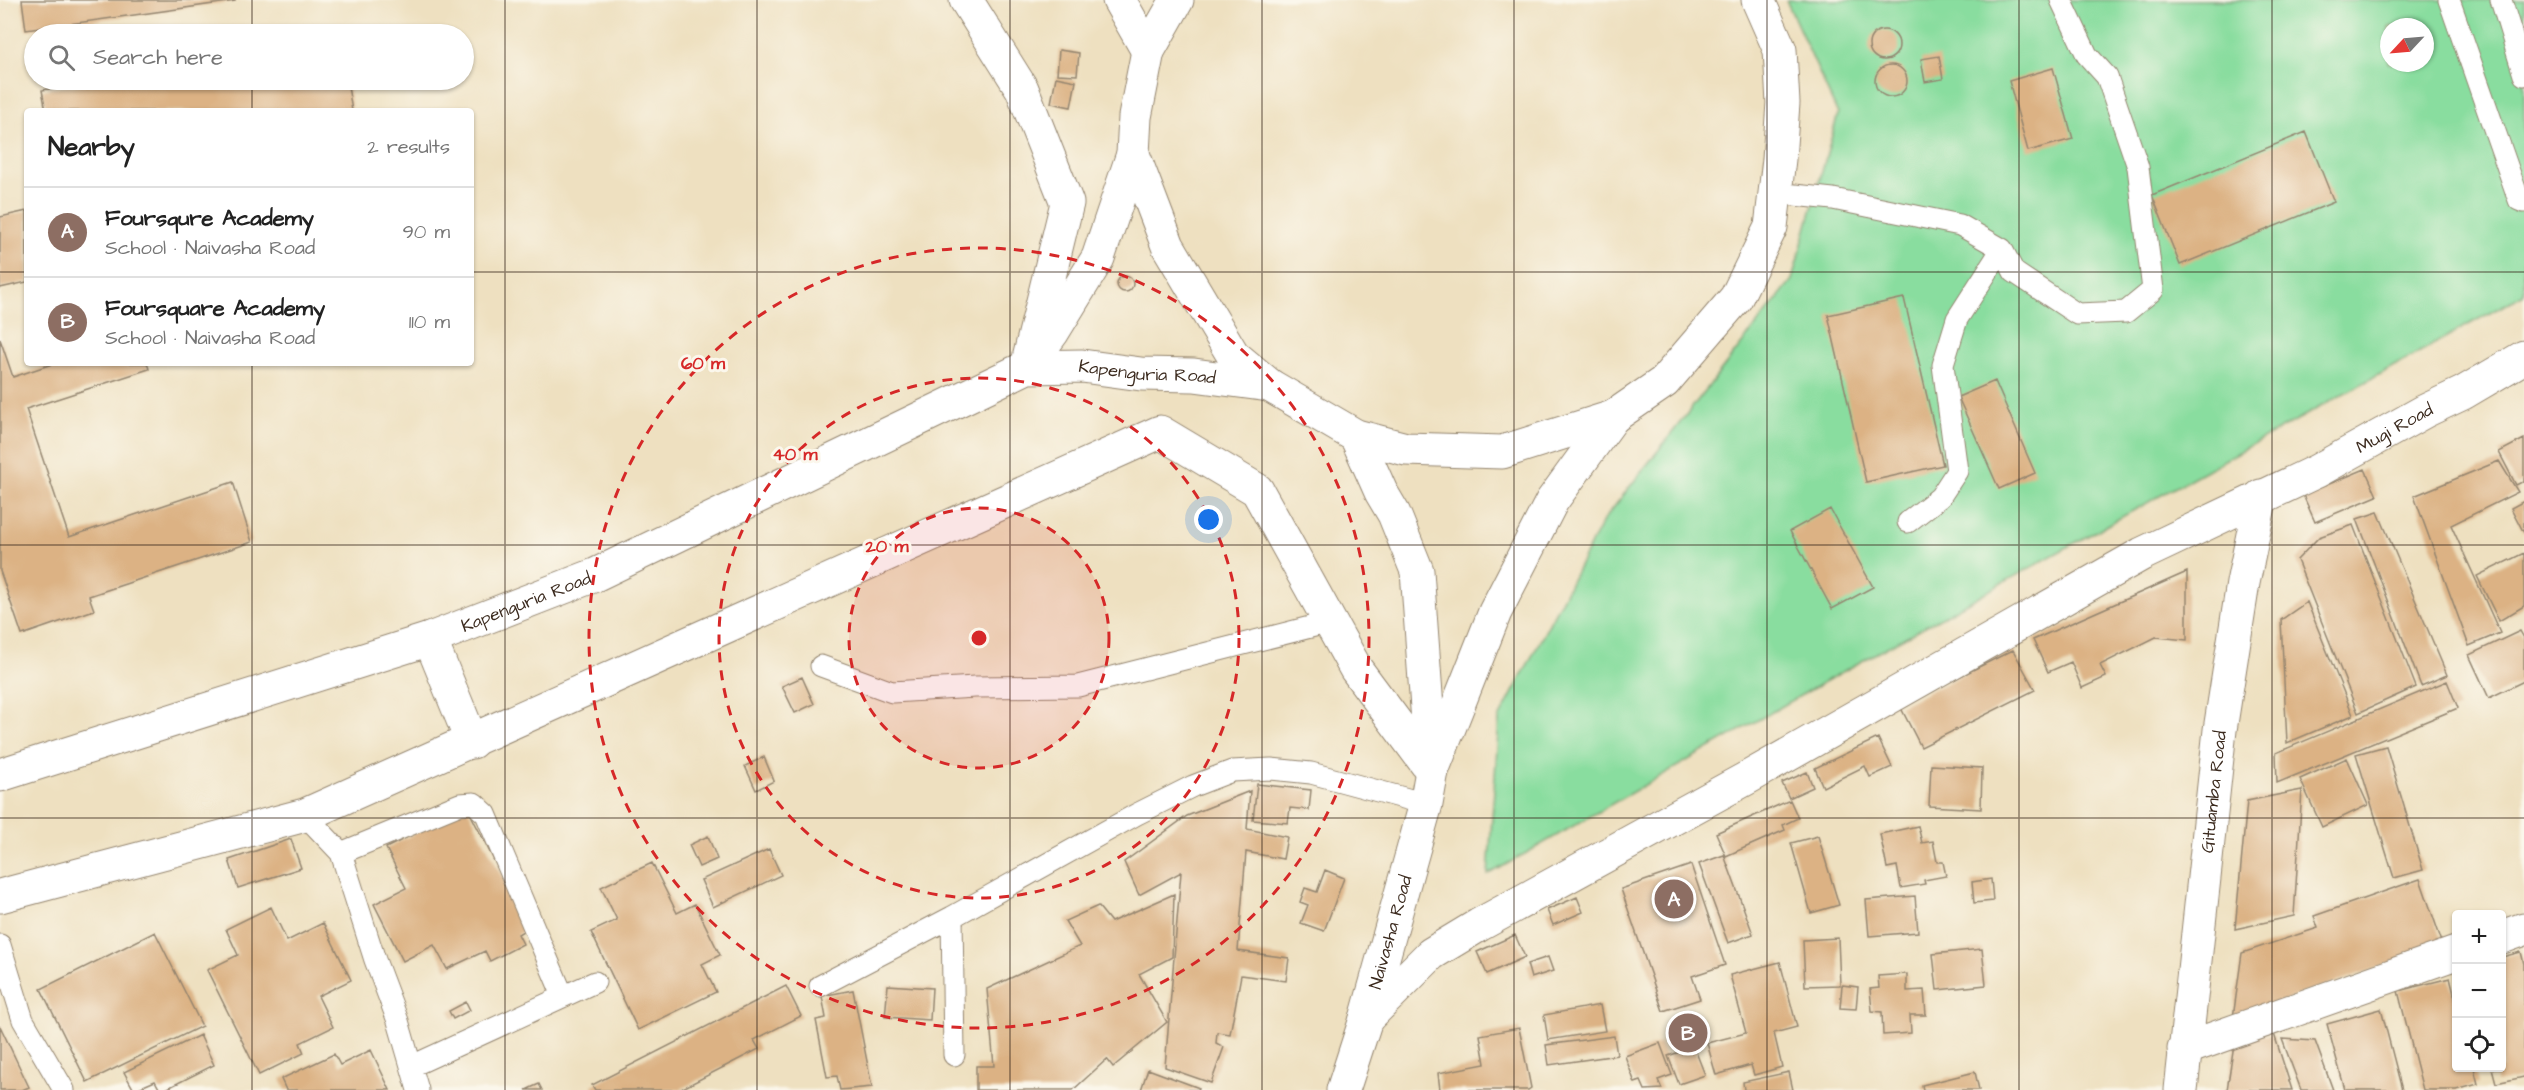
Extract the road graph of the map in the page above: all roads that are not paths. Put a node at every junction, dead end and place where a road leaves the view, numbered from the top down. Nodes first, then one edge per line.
1 (966, 0) edge
2 (1119, 0) edge
3 (1177, 0) edge
4 (1758, 0) edge
5 (2061, 0) edge
6 (2450, 0) edge
7 (2501, 0) edge
8 (1148, 51) junction
9 (2524, 75) edge
10 (1133, 154) junction
11 (1775, 193) junction
12 (2524, 202) edge
13 (2002, 249) junction
14 (2524, 357) edge
15 (1027, 367) junction
16 (1269, 385) junction
17 (1612, 417) junction
18 (1356, 436) junction
19 (2261, 496) junction
20 (1908, 522) dead end
21 (1330, 622) junction
22 (430, 639) junction
23 (821, 666) dead end
24 (472, 742) junction
25 (3, 770) edge
26 (1432, 771) junction
27 (1426, 804) junction
28 (305, 815) junction
29 (341, 853) junction
30 (0, 896) edge
31 (952, 917) junction
32 (2524, 929) edge
33 (2506, 936) edge
34 (0, 945) edge
35 (2452, 955) edge
36 (595, 982) dead end
37 (820, 986) dead end
38 (563, 996) junction
39 (1366, 1019) junction
40 (2184, 1049) junction
41 (954, 1055) dead end
42 (412, 1066) junction
43 (64, 1090) edge
44 (418, 1090) edge
45 (1343, 1090) edge
46 (2181, 1090) edge

1 - 15 street
2 - 8 street
3 - 8 street
4 - 11 street
5 - 13 lane
6 - 12 lane
7 - 9 lane
8 - 10 street
10 - 15 street, Kapenguria Road
10 - 16 street
11 - 13 lane
11 - 17 street
13 - 20 lane
14 - 19 street, Mugi Road
15 - 16 street, Kapenguria Road
15 - 22 street, Kapenguria Road
16 - 18 street
17 - 18 street
17 - 26 street
18 - 26 street
19 - 39 street, Mugi Road
19 - 40 street, Gituamba Road
21 - 23 lane
21 - 24 street
21 - 26 street
22 - 24 street
22 - 25 street, Kapenguria Road
24 - 28 street
26 - 27 street, Naivasha Road
27 - 31 lane
27 - 39 street, Naivasha Road
28 - 29 lane
28 - 30 street
29 - 38 lane
29 - 42 lane
31 - 37 lane
31 - 41 lane
32 - 33 street
34 - 43 lane
35 - 40 street
36 - 38 lane
38 - 42 lane
39 - 45 street, Naivasha Road
40 - 46 street, Gituamba Road
42 - 44 lane

